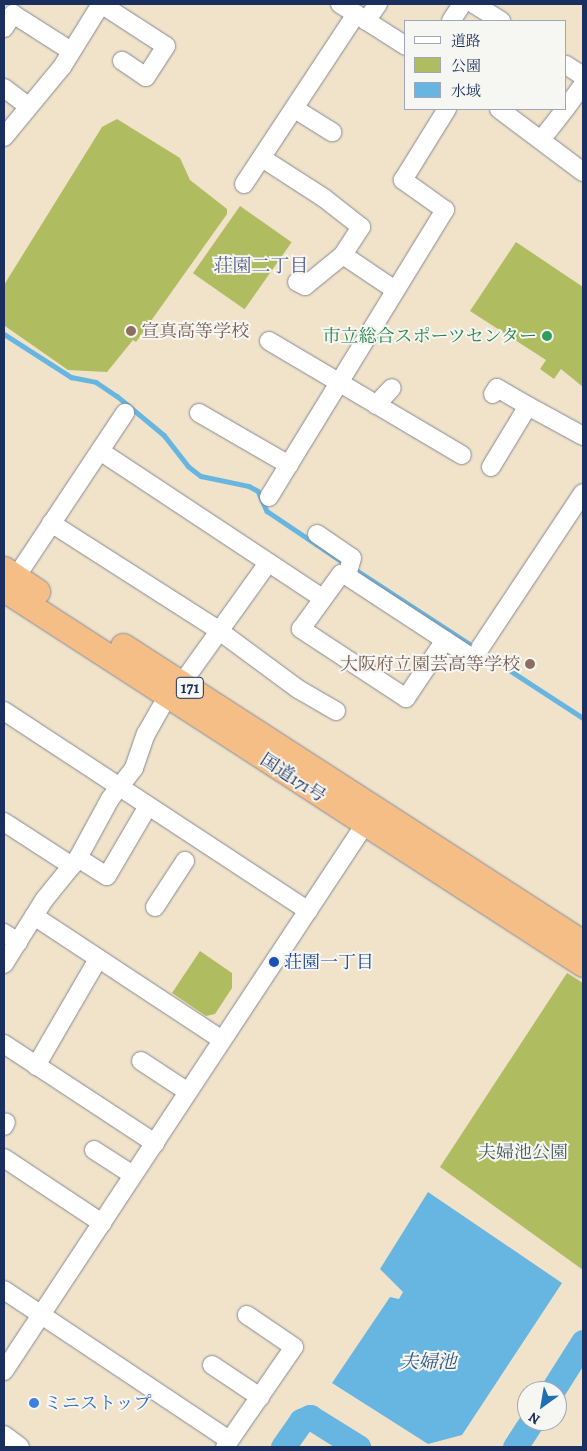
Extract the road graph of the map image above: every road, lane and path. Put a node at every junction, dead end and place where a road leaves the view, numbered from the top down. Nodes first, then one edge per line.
1 (101, 4) edge
2 (340, 4) edge
3 (378, 4) edge
4 (462, 4) edge
5 (474, 4) edge
6 (361, 18) junction
7 (453, 20) edge
8 (499, 20) edge
9 (4, 28) edge
10 (404, 45) edge
11 (71, 51) junction
12 (122, 61) dead end
13 (567, 66) edge
14 (583, 76) edge
15 (583, 85) edge
16 (4, 88) edge
17 (29, 107) junction
18 (567, 107) edge
19 (295, 109) junction
20 (447, 110) edge
21 (500, 110) edge
22 (564, 110) edge
23 (332, 132) dead end
24 (4, 137) edge
25 (541, 140) junction
26 (262, 158) junction
27 (583, 172) edge
28 (244, 184) dead end
29 (343, 255) junction
30 (297, 282) dead end
31 (395, 290) junction
32 (269, 341) dead end
33 (340, 382) junction
34 (392, 388) dead end
35 (493, 394) dead end
36 (376, 405) junction
37 (528, 406) junction
38 (125, 412) dead end
39 (199, 413) dead end
40 (583, 436) edge
41 (100, 451) junction
42 (462, 455) dead end
43 (288, 465) junction
44 (491, 466) dead end
45 (583, 493) edge
46 (269, 497) dead end
47 (51, 523) junction
48 (317, 534) dead end
49 (268, 563) junction
50 (347, 576) junction
51 (7, 584) edge
52 (322, 598) junction
53 (218, 630) junction
54 (445, 640) junction
55 (175, 689) junction
56 (336, 711) dead end
57 (4, 712) edge
58 (120, 788) junction
59 (148, 806) junction
60 (370, 816) junction
61 (4, 822) edge
62 (192, 850) junction
63 (75, 862) junction
64 (155, 907) dead end
65 (308, 911) junction
66 (34, 916) junction
67 (11, 938) edge
68 (583, 942) edge
69 (98, 959) junction
70 (4, 964) edge
71 (583, 964) edge
72 (222, 1040) junction
73 (4, 1044) edge
74 (142, 1061) dead end
75 (36, 1066) junction
76 (188, 1092) junction
77 (154, 1143) junction
78 (94, 1150) dead end
79 (4, 1158) edge
80 (133, 1175) junction
81 (102, 1223) junction
82 (4, 1290) edge
83 (41, 1315) junction
84 (247, 1316) dead end
85 (212, 1365) dead end
86 (4, 1371) edge
87 (260, 1396) junction
88 (4, 1435) edge
89 (227, 1444) edge
90 (20, 1447) edge

1 - 11 street
1 - 12 street
2 - 6 street
3 - 6 street
4 - 7 street
5 - 8 street
6 - 10 street
6 - 19 street
9 - 11 street
11 - 17 street
13 - 14 street
15 - 18 street
16 - 17 street
17 - 24 street
19 - 23 street
19 - 26 street
20 - 31 street
21 - 25 street
22 - 25 street
25 - 27 street
26 - 28 street
26 - 29 street
29 - 30 street
29 - 31 street
31 - 33 street
32 - 33 street
33 - 36 street
33 - 43 street
34 - 36 street
35 - 37 street
36 - 42 street
37 - 40 street
37 - 44 street
38 - 41 street
39 - 43 street
41 - 47 street
41 - 49 street
43 - 46 street
45 - 54 street
47 - 51 street
47 - 53 street
48 - 50 street
49 - 52 street
49 - 53 street
50 - 52 street
50 - 54 street
51 - 55 highway, 国道171号 / 171
52 - 54 street
53 - 55 street
53 - 56 street
55 - 58 street
55 - 60 highway, 国道171号 / 171
57 - 58 street
58 - 59 street
58 - 63 street
59 - 62 street
59 - 63 street
60 - 65 street
60 - 68 highway, 国道171号 / 171
60 - 71 highway, 国道171号 / 171
61 - 63 street
62 - 64 street
62 - 65 street
63 - 66 street
65 - 72 street
66 - 67 street
66 - 69 street
67 - 70 street
69 - 72 street
69 - 75 street
72 - 76 street
73 - 75 street
74 - 76 street
75 - 77 street
76 - 77 street
77 - 80 street
78 - 80 street
79 - 81 street
80 - 81 street
81 - 83 street
82 - 83 street
83 - 86 street
83 - 89 street
84 - 87 street
85 - 87 street
87 - 89 street
88 - 90 street

